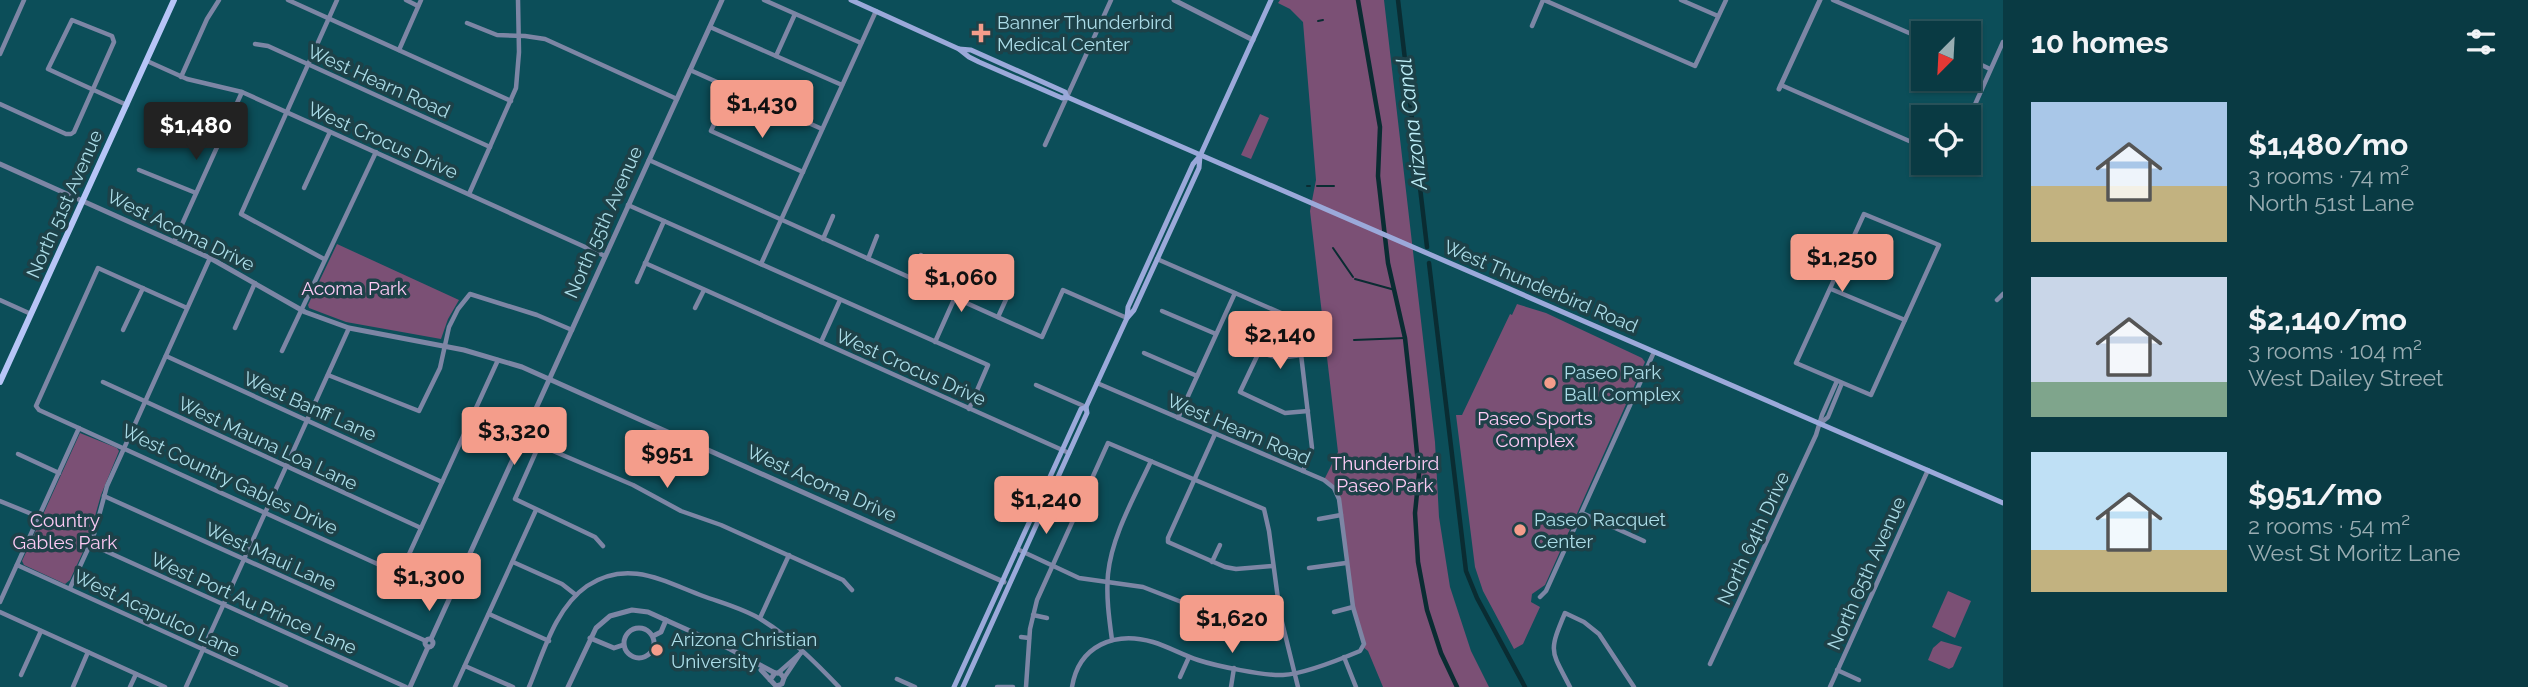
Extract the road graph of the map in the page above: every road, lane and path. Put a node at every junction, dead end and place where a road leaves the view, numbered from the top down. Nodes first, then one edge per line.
1 (24, 0) edge
2 (174, 0) edge
3 (219, 0) edge
4 (288, 0) edge
5 (337, 0) edge
6 (406, 0) edge
7 (519, 0) edge
8 (722, 0) edge
9 (764, 0) edge
10 (851, 0) edge
11 (1111, 0) edge
12 (1174, 0) edge
13 (1271, 0) edge
14 (1544, 0) edge
15 (1681, 0) edge
16 (1726, 0) edge
17 (1820, 0) edge
18 (1833, 0) edge
19 (420, 3) edge
20 (876, 11) junction
21 (795, 14) junction
22 (1718, 16) junction
23 (329, 18) junction
24 (467, 23) dead end
25 (1532, 26) dead end
26 (710, 27) junction
27 (1911, 34) edge
28 (519, 36) junction
29 (1253, 40) junction
30 (2003, 42) edge
31 (861, 43) junction
32 (255, 44) dead end
33 (959, 49) junction
34 (399, 50) junction
35 (0, 54) edge
36 (776, 56) junction
37 (146, 61) junction
38 (979, 62) junction
39 (308, 64) junction
40 (1981, 64) edge
41 (1991, 69) junction
42 (690, 70) junction
43 (1023, 74) junction
44 (181, 77) junction
45 (842, 85) junction
46 (1780, 87) joint
47 (730, 88) junction
48 (93, 89) junction
49 (242, 92) junction
50 (1067, 97) junction
51 (677, 99) junction
52 (511, 101) junction
53 (0, 104) edge
54 (127, 105) junction
55 (1975, 105) edge
56 (286, 112) junction
57 (161, 124) dead end
58 (822, 129) junction
59 (330, 132) junction
60 (1911, 142) edge
61 (1045, 145) dead end
62 (217, 146) junction
63 (490, 147) junction
64 (376, 152) junction
65 (1200, 156) junction
66 (649, 160) junction
67 (0, 164) edge
68 (139, 170) dead end
69 (803, 172) junction
70 (304, 188) dead end
71 (196, 193) junction
72 (469, 194) junction
73 (83, 201) junction
74 (1174, 204) junction
75 (628, 205) junction
76 (833, 216) dead end
77 (781, 220) junction
78 (664, 221) junction
79 (1173, 224) junction
80 (877, 236) dead end
81 (823, 239) junction
82 (174, 242) junction
83 (921, 255) dead end
84 (605, 256) junction
85 (210, 258) junction
86 (1154, 258) junction
87 (324, 259) junction
88 (868, 259) junction
89 (645, 263) junction
90 (761, 264) junction
91 (965, 275) dead end
92 (911, 278) junction
93 (636, 282) dead end
94 (256, 284) junction
95 (143, 288) junction
96 (1831, 289) junction
97 (704, 290) junction
98 (1234, 293) junction
99 (2003, 293) edge
100 (1008, 295) dead end
101 (955, 298) junction
102 (0, 300) edge
103 (841, 300) junction
104 (1997, 300) dead end
105 (187, 308) junction
106 (695, 309) dead end
107 (301, 310) junction
108 (1162, 311) dead end
109 (31, 314) junction
110 (998, 317) junction
111 (1127, 318) junction
112 (1905, 320) junction
113 (235, 328) dead end
114 (349, 328) junction
115 (123, 330) dead end
116 (572, 330) junction
117 (1216, 334) junction
118 (821, 342) junction
119 (935, 342) junction
120 (444, 346) junction
121 (282, 351) dead end
122 (1654, 352) junction
123 (1144, 353) dead end
124 (1302, 355) junction
125 (166, 356) junction
126 (499, 359) junction
127 (328, 375) junction
128 (1197, 376) junction
129 (549, 379) junction
130 (0, 382) edge
131 (103, 382) dead end
132 (1840, 382) junction
133 (1097, 383) junction
134 (1036, 385) dead end
135 (145, 402) junction
136 (1086, 407) junction
137 (969, 409) junction
138 (1308, 411) junction
139 (1178, 418) junction
140 (307, 420) junction
141 (1821, 424) junction
142 (79, 428) junction
143 (1215, 434) junction
144 (674, 435) junction
145 (124, 448) junction
146 (1062, 450) junction
147 (1069, 453) junction
148 (18, 454) dead end
149 (662, 459) dead end
150 (1151, 461) junction
151 (286, 467) junction
152 (1928, 470) junction
153 (1303, 471) junction
154 (59, 473) junction
155 (1195, 480) junction
156 (442, 482) junction
157 (104, 496) junction
158 (0, 500) edge
159 (2003, 503) edge
160 (536, 510) junction
161 (265, 513) junction
162 (1582, 513) junction
163 (1341, 515) junction
164 (38, 517) junction
165 (1319, 519) dead end
166 (421, 528) junction
167 (1644, 541) dead end
168 (90, 544) junction
169 (1220, 545) dead end
170 (603, 546) dead end
171 (1020, 551) junction
172 (789, 555) junction
173 (244, 559) junction
174 (513, 562) junction
175 (1212, 562) junction
176 (1346, 564) junction
177 (17, 565) junction
178 (1052, 565) junction
179 (1273, 566) junction
180 (1309, 568) dead end
181 (400, 575) junction
182 (1002, 581) junction
183 (1108, 582) junction
184 (1009, 584) junction
185 (69, 588) junction
186 (852, 590) dead end
187 (576, 595) junction
188 (450, 597) junction
189 (1540, 597) dead end
190 (0, 603) edge
191 (224, 604) junction
192 (1353, 607) junction
193 (0, 612) edge
194 (1334, 612) dead end
195 (489, 614) junction
196 (1280, 614) junction
197 (1033, 615) junction
198 (760, 618) junction
199 (1046, 618) dead end
200 (666, 620) junction
201 (41, 631) junction
202 (653, 636) junction
203 (1021, 637) dead end
204 (590, 638) junction
205 (1029, 638) junction
206 (1112, 640) junction
207 (549, 641) junction
208 (428, 643) junction
209 (623, 645) junction
210 (204, 649) junction
211 (802, 651) junction
212 (88, 652) junction
213 (1189, 657) junction
214 (1344, 657) junction
215 (757, 664) junction
216 (791, 664) junction
217 (1710, 664) dead end
218 (465, 666) junction
219 (1234, 668) junction
220 (1837, 670) junction
221 (1296, 672) junction
222 (776, 673) junction
223 (136, 674) junction
224 (21, 675) dead end
225 (1181, 677) dead end
226 (897, 679) dead end
227 (770, 680) junction
228 (1859, 681) dead end
229 (785, 682) edge
230 (73, 687) edge
231 (130, 687) edge
232 (164, 687) edge
233 (186, 687) edge
234 (286, 687) edge
235 (408, 687) edge
236 (455, 687) edge
237 (513, 687) edge
238 (528, 687) edge
239 (568, 687) edge
240 (777, 687) edge
241 (839, 687) edge
242 (915, 687) edge
243 (954, 687) edge
244 (963, 687) edge
245 (998, 687) edge
246 (1013, 687) edge
247 (1026, 687) edge
248 (1072, 687) edge
249 (1231, 687) edge
250 (1298, 687) edge
251 (1356, 687) edge
252 (1570, 687) edge
253 (1634, 687) edge
254 (1830, 687) edge

1 - 35 street
2 - 37 main road, North 51st Avenue
3 - 44 street
4 - 23 street
5 - 23 street
6 - 19 street
7 - 28 street
8 - 26 street, North 55th Avenue
9 - 21 street
10 - 20 main road, West Thunderbird Road
11 - 50 street
12 - 29 street
13 - 29 main road
14 - 22 street
14 - 25 street
15 - 22 street
16 - 22 street
17 - 46 street
18 - 27 street
19 - 34 street
20 - 31 street
20 - 33 main road, West Thunderbird Road
21 - 31 street
21 - 36 street
23 - 34 street
23 - 39 street
24 - 28 street
26 - 36 street
26 - 42 street, North 55th Avenue
28 - 51 street
28 - 52 street
29 - 65 main road
30 - 41 street
31 - 45 street
32 - 39 street, West Hearn Road
33 - 38 main road, West Thunderbird Road
33 - 43 main road, West Thunderbird Road
34 - 52 street
36 - 45 street
37 - 44 street, West Crocus Drive
37 - 54 main road, North 51st Avenue
38 - 43 main road
38 - 50 main road, West Thunderbird Road
39 - 56 street
39 - 63 street, West Hearn Road
40 - 41 street
41 - 55 street
42 - 47 street
42 - 51 street, North 55th Avenue
43 - 50 main road, West Thunderbird Road
44 - 49 street, West Crocus Drive
45 - 58 street
46 - 60 street
47 - 58 street
47 - 69 street
48 - 48 street
48 - 53 street
48 - 54 street
49 - 56 street, West Crocus Drive
49 - 62 street
50 - 61 street
50 - 65 main road, West Thunderbird Road
51 - 66 street, North 55th Avenue
52 - 63 street
54 - 73 main road, North 51st Avenue
56 - 59 street, West Crocus Drive
56 - 87 street
57 - 62 street
58 - 69 street
59 - 64 street, West Crocus Drive
59 - 70 street
62 - 71 street
63 - 72 street
64 - 72 street, West Crocus Drive
64 - 87 street
65 - 74 main road
65 - 79 main road
65 - 122 main road, West Thunderbird Road
66 - 75 street, North 55th Avenue
66 - 77 street
67 - 73 street, West Acoma Drive
68 - 71 street
69 - 77 street
71 - 82 street
72 - 84 street, West Crocus Drive
73 - 82 street, West Acoma Drive
73 - 109 main road, North 51st Avenue
74 - 79 main road
74 - 86 main road
75 - 78 street
75 - 84 street, North 55th Avenue
76 - 81 street
77 - 81 street
77 - 90 street
78 - 89 street
78 - 90 street
79 - 86 main road
80 - 88 street
81 - 88 street
82 - 85 street, West Acoma Drive
83 - 92 street
84 - 116 street, North 55th Avenue
85 - 94 street, West Acoma Drive
85 - 105 street
86 - 98 street
86 - 111 main road
87 - 107 street
88 - 92 street
89 - 93 street
89 - 97 street, West Crocus Drive
90 - 103 street
91 - 101 street
92 - 101 street
94 - 107 street, West Acoma Drive
94 - 113 street
95 - 105 street
95 - 115 street
95 - 142 street, West Country Gables Drive
96 - 112 street
96 - 112 street
96 - 132 street
97 - 106 street
97 - 118 street, West Crocus Drive
98 - 117 street
98 - 124 street
99 - 104 street
100 - 110 street
101 - 110 street
101 - 119 street
102 - 109 street
103 - 118 street
103 - 119 street
105 - 125 street
107 - 114 street, West Acoma Drive
107 - 121 street
108 - 117 street
109 - 130 main road, North 51st Avenue
110 - 111 street
111 - 133 main road
112 - 132 street
114 - 120 street, West Acoma Drive
114 - 127 street
116 - 120 street
116 - 129 street, North 55th Avenue
117 - 128 street
118 - 137 street, West Crocus Drive
119 - 137 street
120 - 126 street, West Acoma Drive
120 - 127 street
122 - 141 main road, West Thunderbird Road
122 - 162 street
123 - 128 street
124 - 138 street
124 - 138 street
125 - 135 street
125 - 140 street, West Banff Lane
126 - 129 street, West Acoma Drive
126 - 156 street
127 - 140 street
128 - 139 street
129 - 144 street, West Acoma Drive
129 - 188 street, North 55th Avenue
131 - 135 street, West Mauna Loa Lane
132 - 141 street, North 64th Drive
133 - 136 main road
133 - 139 street, West Hearn Road
134 - 136 street
135 - 145 street
135 - 151 street, West Mauna Loa Lane
136 - 146 main road
136 - 147 main road
137 - 146 street, West Crocus Drive
138 - 153 street
139 - 143 street, West Hearn Road
140 - 151 street
140 - 156 street, West Banff Lane
141 - 152 main road, West Thunderbird Road
141 - 217 street, North 64th Drive
142 - 145 street, West Country Gables Drive
142 - 154 street
143 - 153 street, West Hearn Road
143 - 155 street
144 - 149 street
144 - 182 street, West Acoma Drive
145 - 157 street
145 - 161 street, West Country Gables Drive
146 - 147 street, West Crocus Drive
146 - 171 main road
147 - 171 main road
148 - 154 street
150 - 155 street
150 - 178 street
150 - 183 street
151 - 161 street
151 - 166 street, West Mauna Loa Lane
152 - 159 main road, West Thunderbird Road
152 - 220 street, North 65th Avenue
153 - 163 street, West Hearn Road
154 - 164 street
155 - 175 street
155 - 179 street
156 - 166 street
157 - 168 street
157 - 173 street, West Maui Lane
158 - 164 street
160 - 170 street
160 - 172 street
160 - 174 street
161 - 173 street
161 - 181 street, West Country Gables Drive
162 - 167 street
162 - 189 street
163 - 165 street
163 - 176 street, West Hearn Road
164 - 177 street
166 - 181 street
168 - 185 street
168 - 191 street, West Port Au Prince Lane
169 - 175 street
171 - 178 street
171 - 182 main road
171 - 184 main road
172 - 186 street
172 - 198 street
173 - 191 street
173 - 208 street, West Maui Lane
174 - 187 street
174 - 195 street
175 - 179 street
176 - 180 street
176 - 192 street, West Hearn Road
177 - 185 street, West Acapulco Lane
177 - 190 street
178 - 183 street
178 - 197 street
179 - 196 street
181 - 188 street, West Country Gables Drive
182 - 184 street, West Acoma Drive
182 - 243 main road
183 - 196 street
183 - 206 street
184 - 244 main road
185 - 210 street, West Acapulco Lane
187 - 198 street
187 - 207 street
188 - 208 street, North 55th Avenue
191 - 210 street
191 - 235 street, West Port Au Prince Lane
192 - 194 street
192 - 214 street, West Hearn Road
193 - 201 street
195 - 207 street
195 - 218 street
196 - 221 street
197 - 199 street
197 - 205 street
198 - 211 street
200 - 202 street
200 - 204 street
200 - 215 street
201 - 212 street
201 - 224 street
202 - 209 street
202 - 209 street
203 - 205 street
204 - 209 street
204 - 239 street
205 - 247 street
206 - 213 street
206 - 248 street
207 - 238 street
208 - 235 street, North 55th Avenue
210 - 233 street
210 - 234 street, West Acapulco Lane
211 - 216 street
211 - 241 street
212 - 223 street
212 - 230 street
213 - 219 street
213 - 225 street
214 - 221 street
214 - 251 street
215 - 222 street
215 - 227 street
216 - 222 street
216 - 229 street
218 - 236 street
218 - 237 street
219 - 221 street
219 - 249 street
220 - 228 street
220 - 254 street, North 65th Avenue
221 - 250 street
222 - 227 street
222 - 229 street
223 - 231 street
223 - 232 street
226 - 242 street
227 - 240 street
229 - 240 street
245 - 246 street
252 - 253 street

